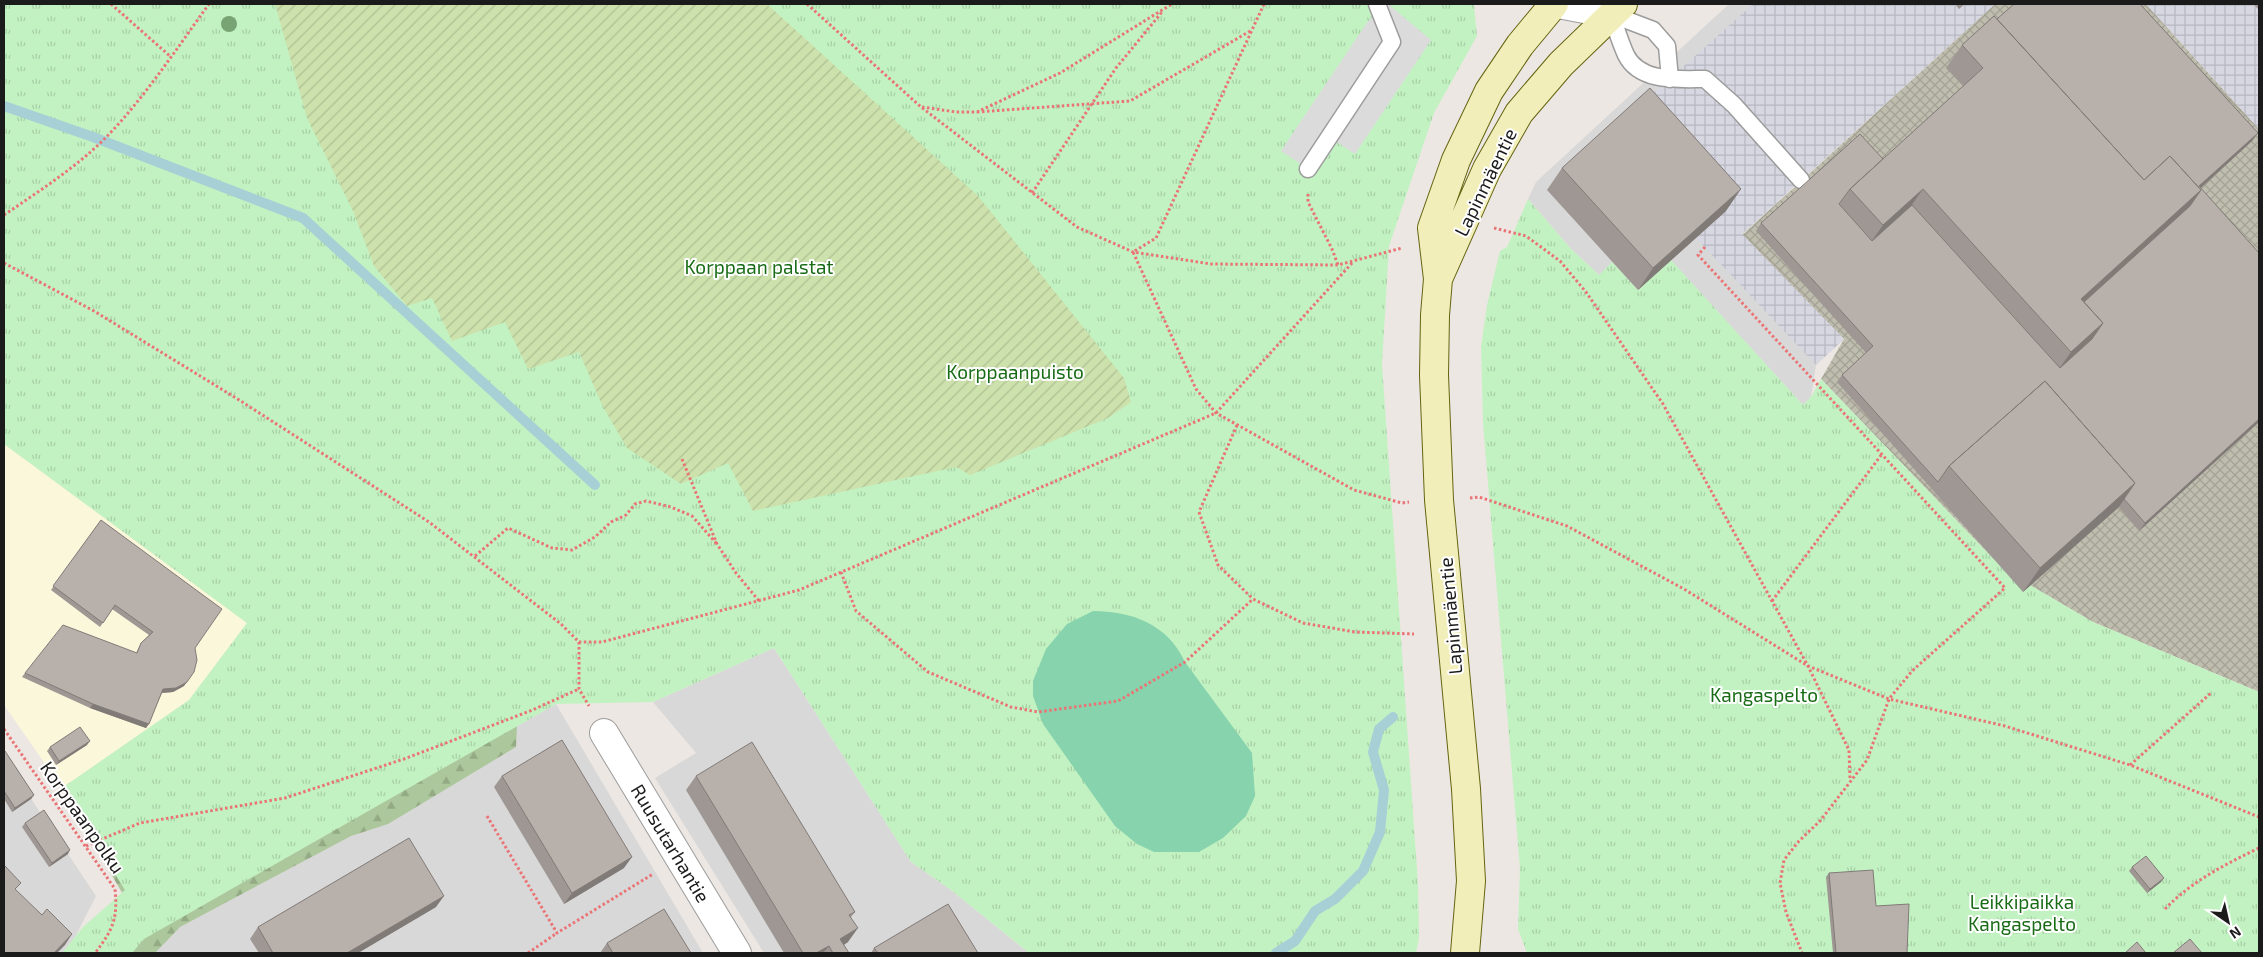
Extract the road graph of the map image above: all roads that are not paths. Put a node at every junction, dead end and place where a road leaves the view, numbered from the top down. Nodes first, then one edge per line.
1 (1377, 4) edge
2 (1556, 4) edge
3 (1617, 9) edge
4 (1670, 79) junction
5 (1308, 169) road end
6 (1801, 180) dead end
7 (1438, 279) junction
8 (604, 733) road end
9 (737, 953) edge
10 (1465, 953) edge

1 - 5 lane
2 - 3 street
2 - 7 street, Lapinmäentie
3 - 4 lane
3 - 4 lane
3 - 7 street, Lapinmäentie
4 - 6 lane
7 - 10 street, Lapinmäentie
8 - 9 street, Ruusutarhantie

